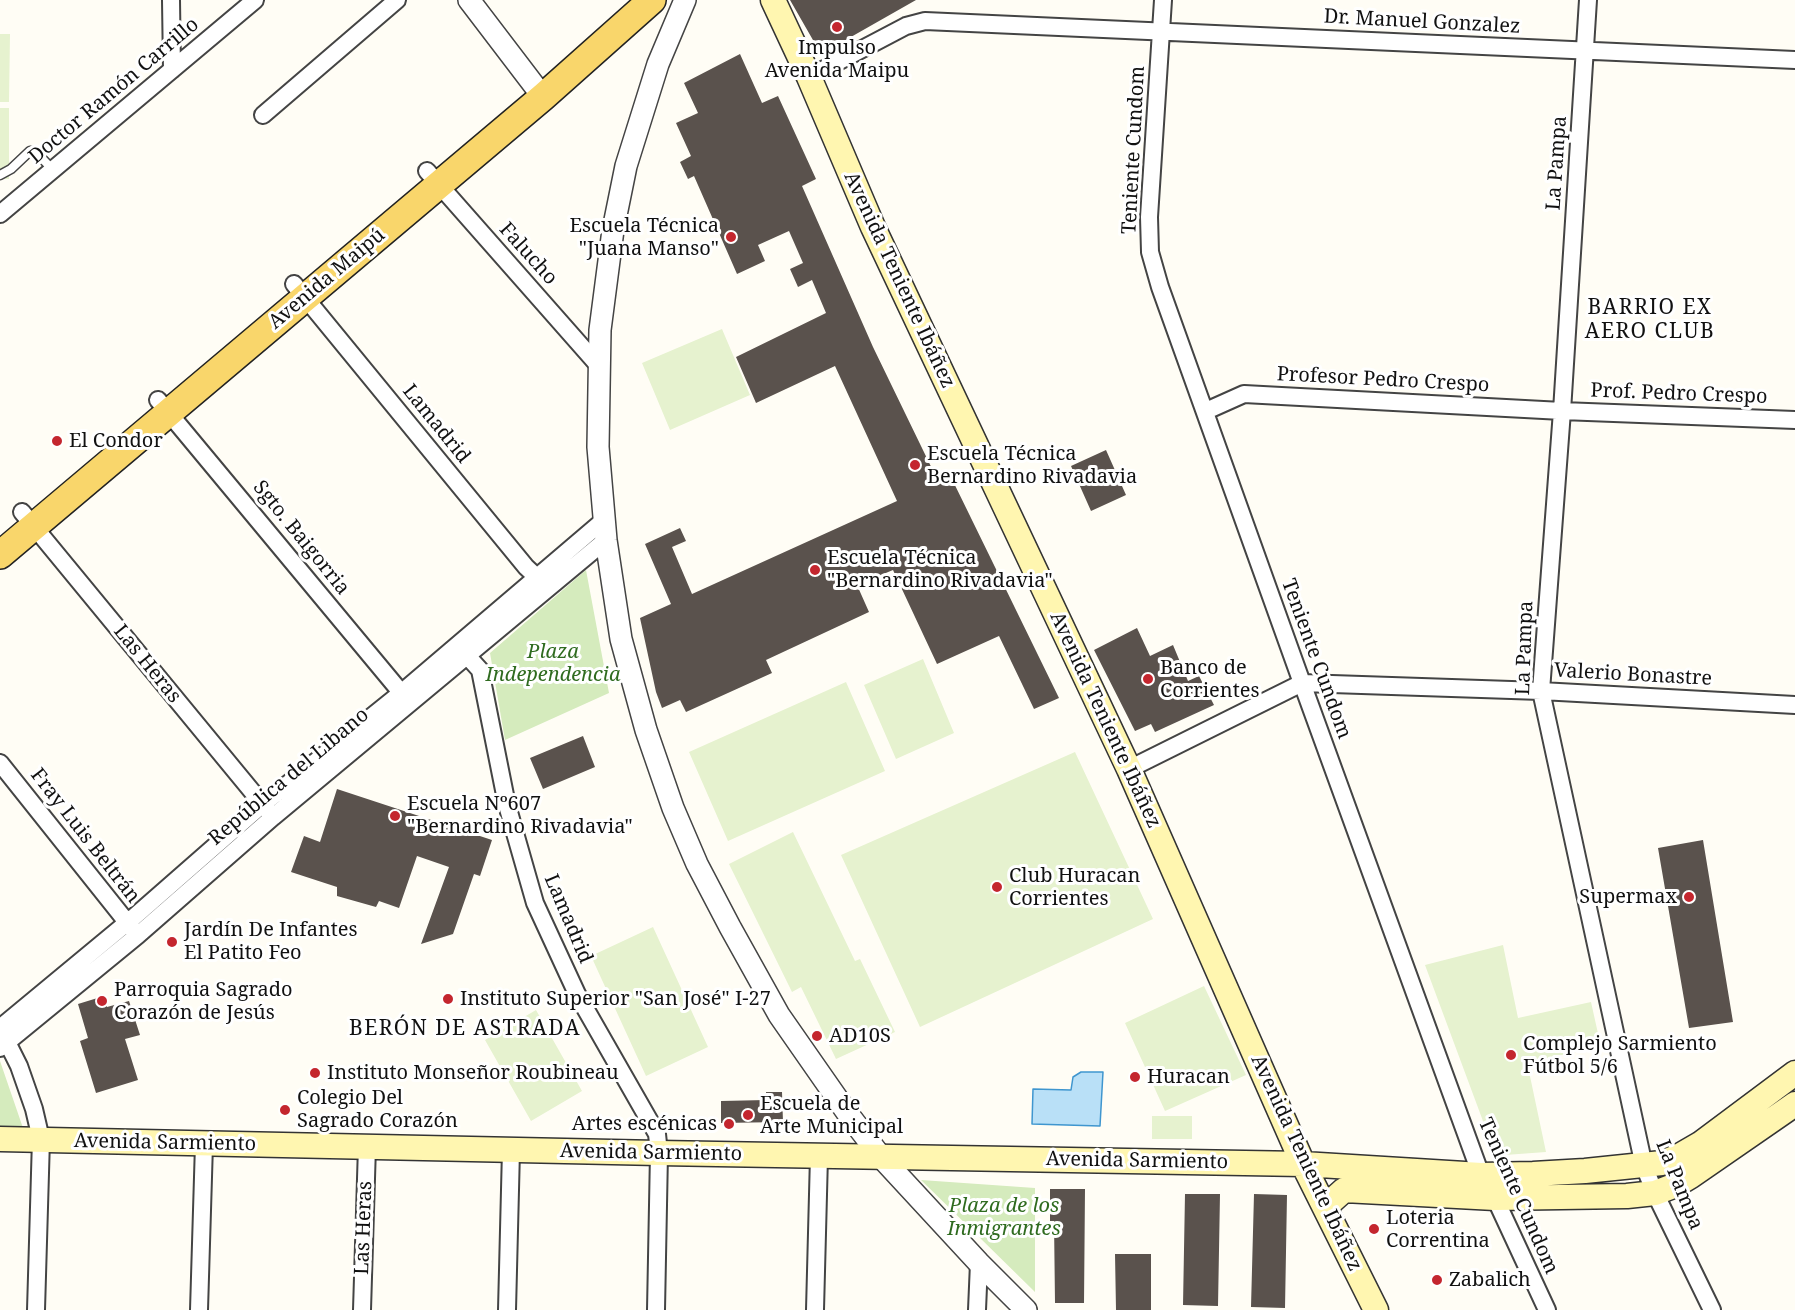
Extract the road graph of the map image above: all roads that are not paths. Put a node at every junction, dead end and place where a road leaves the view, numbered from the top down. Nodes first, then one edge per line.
1 (171, 0) edge
2 (255, 0) edge
3 (397, 0) edge
4 (469, 0) edge
5 (629, 0) edge
6 (652, 0) edge
7 (685, 0) edge
8 (773, 0) edge
9 (1163, 0) edge
10 (1588, 0) edge
11 (1161, 32) junction
12 (1585, 51) junction
13 (1795, 60) edge
14 (172, 70) junction
15 (809, 77) junction
16 (537, 90) junction
17 (263, 115) dead end
18 (53, 170) junction
19 (0, 175) edge
20 (432, 178) junction
21 (0, 214) edge
22 (300, 291) junction
23 (598, 365) junction
24 (164, 406) junction
25 (1206, 411) junction
26 (1562, 411) junction
27 (1795, 420) edge
28 (28, 519) junction
29 (605, 530) junction
30 (0, 531) edge
31 (0, 555) edge
32 (542, 582) junction
33 (462, 651) junction
34 (1302, 683) junction
35 (1540, 691) junction
36 (406, 698) junction
37 (1795, 705) edge
38 (0, 763) edge
39 (1129, 769) junction
40 (268, 810) junction
41 (132, 929) junction
42 (2, 1038) edge
43 (1795, 1073) edge
44 (1795, 1104) edge
45 (0, 1139) edge
46 (41, 1139) junction
47 (204, 1144) junction
48 (367, 1146) junction
49 (511, 1150) junction
50 (660, 1153) junction
51 (819, 1156) junction
52 (881, 1157) junction
53 (1303, 1164) junction
54 (1644, 1166) junction
55 (1481, 1175) junction
56 (1655, 1193) junction
57 (1495, 1198) junction
58 (1325, 1207) junction
59 (979, 1263) junction
60 (36, 1310) edge
61 (199, 1310) edge
62 (362, 1310) edge
63 (507, 1310) edge
64 (656, 1310) edge
65 (815, 1310) edge
66 (977, 1310) edge
67 (1026, 1310) edge
68 (1376, 1310) edge
69 (1547, 1310) edge
70 (1712, 1310) edge

1 - 14 street
2 - 14 street, Doctor Ramón Carrillo
3 - 17 street
4 - 16 street
5 - 16 main road, Avenida Maipú
6 - 16 main road, Avenida Maipú
7 - 23 street
8 - 15 main road, Avenida Teniente Ibáñez
9 - 11 street, Teniente Cundom
10 - 12 street, La Pampa
11 - 12 street, Dr. Manuel Gonzalez
11 - 15 street, Dr. Manuel Gonzalez
11 - 25 street, Teniente Cundom
12 - 13 street, Dr. Manuel Gonzalez
12 - 26 street, La Pampa
14 - 18 street, Doctor Ramón Carrillo
15 - 39 main road, Avenida Teniente Ibáñez
16 - 20 main road, Avenida Maipú
18 - 19 lane
18 - 21 street, Doctor Ramón Carrillo
20 - 22 main road, Avenida Maipú
20 - 23 street, Falucho
22 - 24 main road, Avenida Maipú
22 - 32 street, Lamadrid
23 - 29 street
24 - 28 main road, Avenida Maipú
24 - 36 street, Sgto. Baigorria
25 - 26 street, Profesor Pedro Crespo
25 - 34 street, Teniente Cundom
26 - 27 street, Prof. Pedro Crespo
26 - 35 street, La Pampa
28 - 30 main road, Avenida Maipú
28 - 31 main road, Avenida Maipú
28 - 40 street, Las Heras
29 - 32 street, República del Libano
29 - 52 street
32 - 33 street, República del Libano
33 - 36 street, República del Libano
33 - 50 street, Lamadrid
34 - 35 street, Valerio Bonastre
34 - 39 street, Valerio Bonastre
34 - 55 street, Teniente Cundom
35 - 37 street, Valerio Bonastre
35 - 54 street, La Pampa
36 - 40 street, República del Libano
38 - 41 street, Fray Luis Beltrán
39 - 53 main road, Avenida Teniente Ibáñez
40 - 41 street, República del Libano
41 - 42 street, República del Libano
42 - 46 street
43 - 54 main road, Avenida Sarmiento
44 - 56 main road
45 - 46 main road, Avenida Sarmiento
46 - 47 main road, Avenida Sarmiento
46 - 60 street
47 - 48 main road, Avenida Sarmiento
47 - 61 street
48 - 49 main road, Avenida Sarmiento
48 - 62 street, Las Heras
49 - 50 main road, Avenida Sarmiento
49 - 63 street
50 - 51 main road, Avenida Sarmiento
50 - 64 street, Lamadrid
51 - 52 main road, Avenida Sarmiento
51 - 65 street
52 - 53 main road, Avenida Sarmiento
52 - 59 street
53 - 55 main road, Avenida Sarmiento
53 - 58 main road, Avenida Teniente Ibáñez
54 - 55 main road, Avenida Sarmiento
54 - 56 street, La Pampa
55 - 57 street, Teniente Cundom
56 - 57 main road
56 - 70 street, La Pampa
57 - 58 main road
57 - 69 street, Teniente Cundom
58 - 68 main road, Avenida Teniente Ibáñez
59 - 66 street
59 - 67 street

